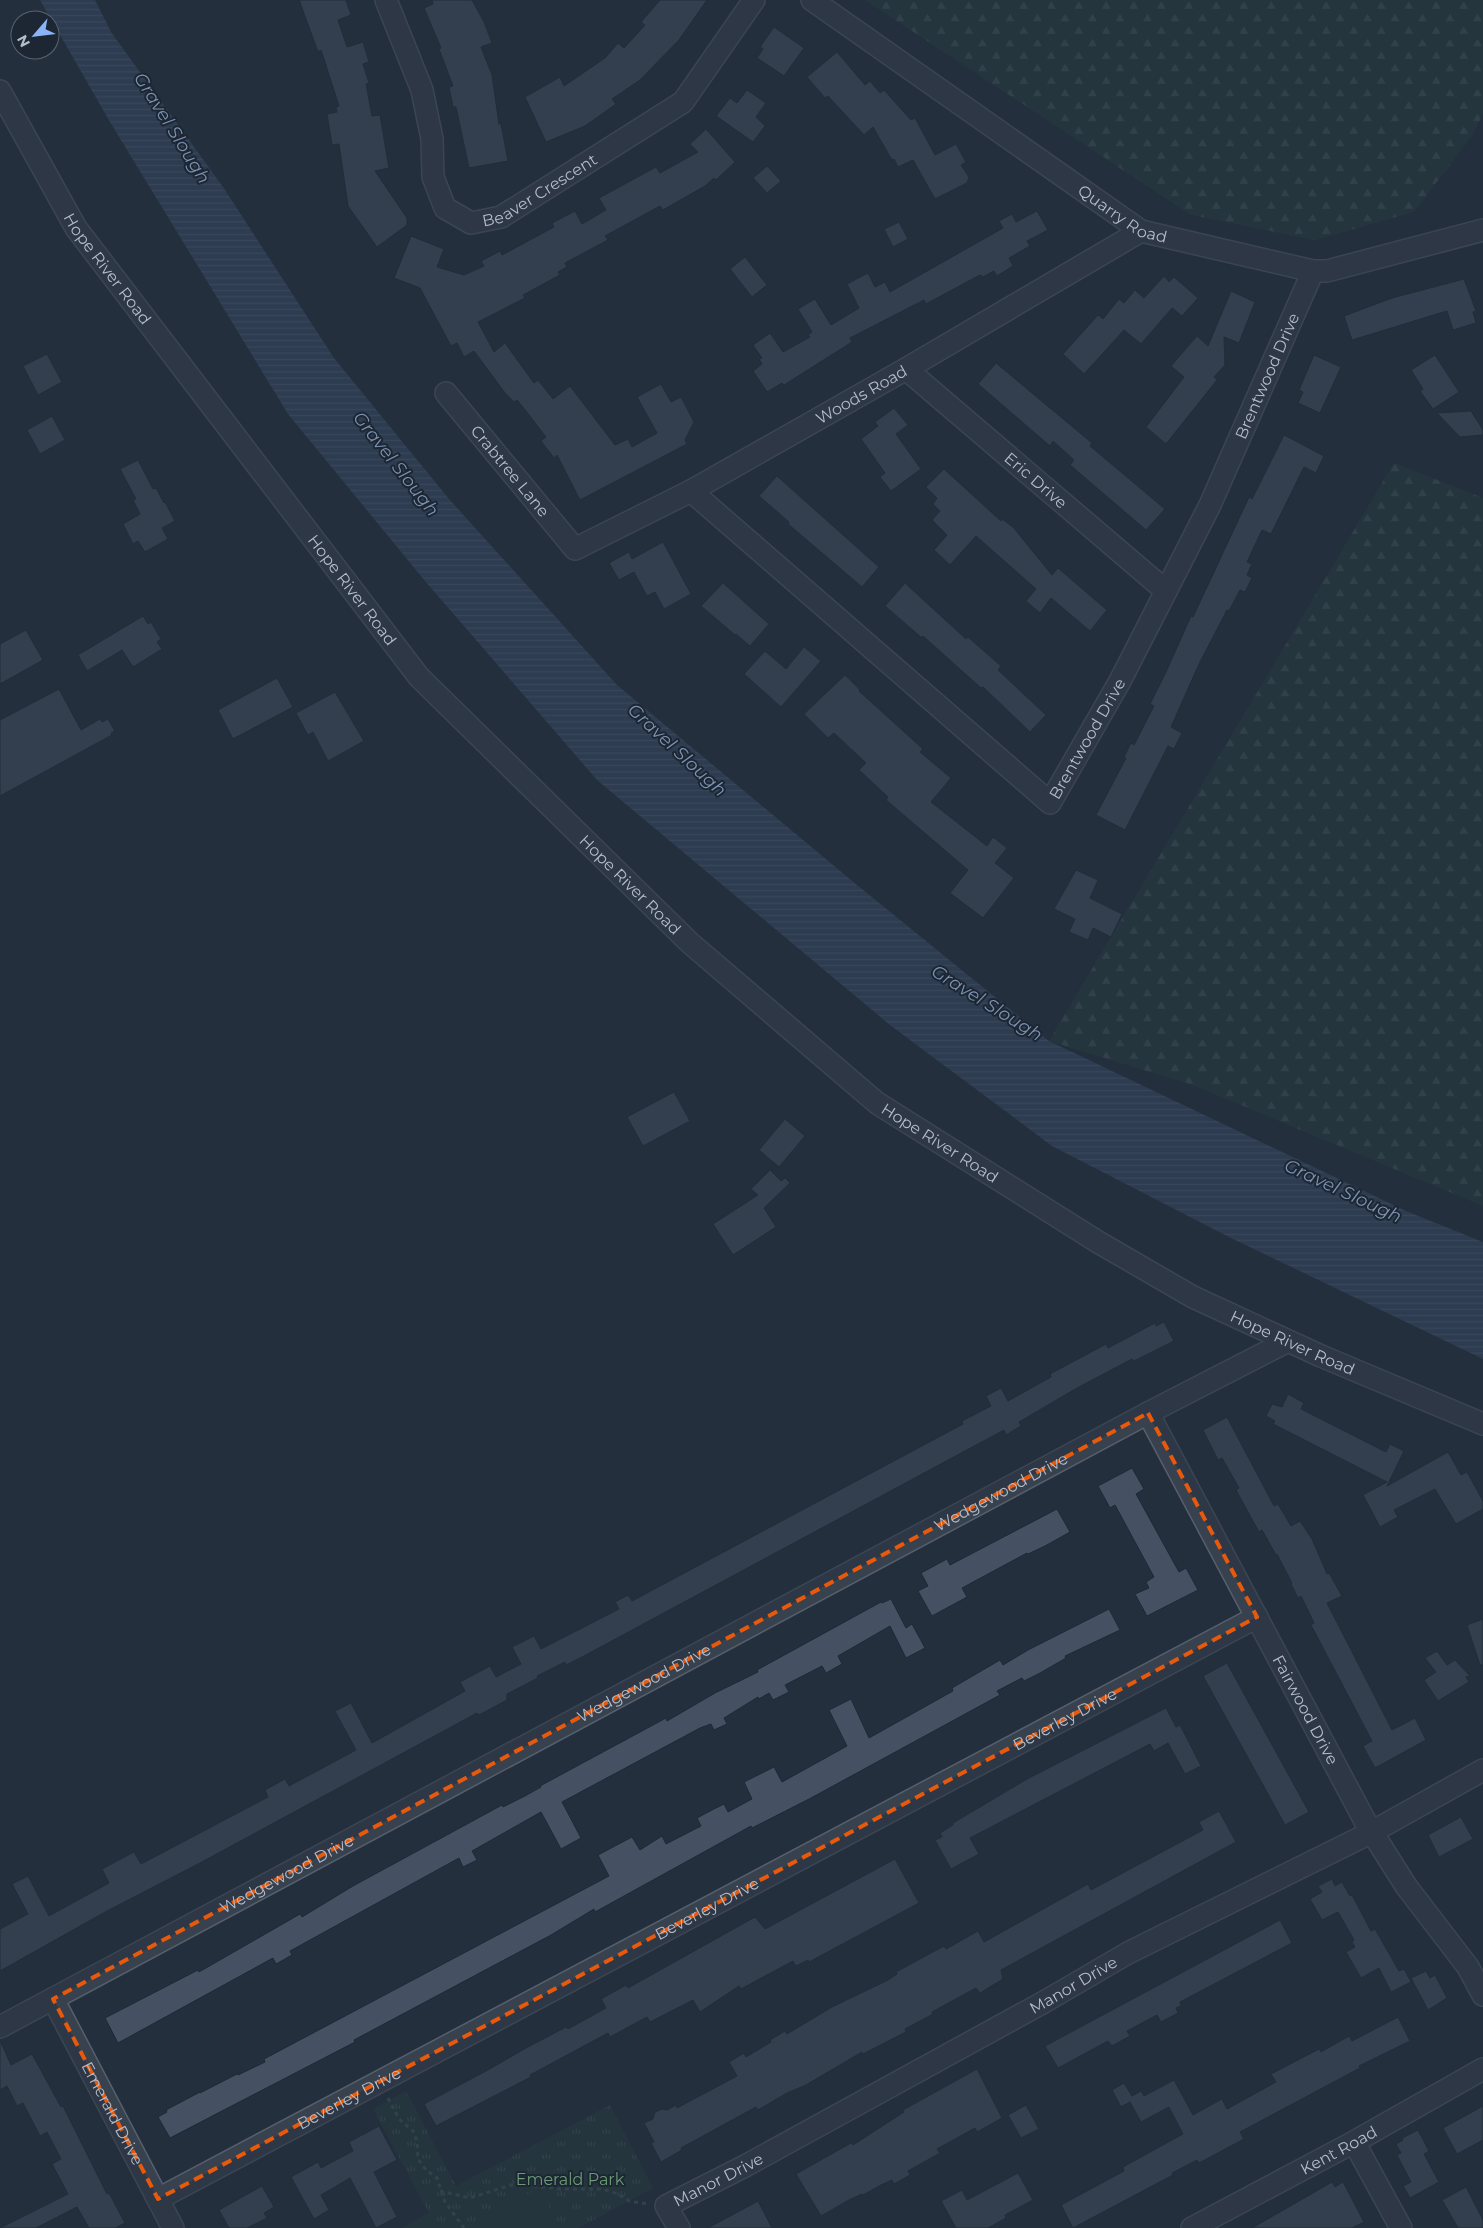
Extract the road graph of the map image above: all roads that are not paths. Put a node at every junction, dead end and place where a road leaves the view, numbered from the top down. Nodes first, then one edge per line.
1 (386, 0) edge
2 (754, 0) edge
3 (812, 0) edge
4 (0, 91) edge
5 (1483, 230) edge
6 (1141, 231) junction
7 (1313, 271) junction
8 (906, 369) junction
9 (446, 393) dead end
10 (691, 491) junction
11 (575, 549) joint
12 (1166, 591) junction
13 (1288, 1341) junction
14 (1148, 1413) junction
15 (1483, 1424) edge
16 (1257, 1617) junction
17 (1483, 1770) edge
18 (1372, 1832) junction
19 (1483, 1995) edge
20 (53, 1999) junction
21 (0, 2027) edge
22 (1483, 2069) edge
23 (1354, 2142) junction
24 (158, 2199) junction
25 (173, 2228) edge
26 (679, 2228) edge
27 (1192, 2228) edge
28 (1401, 2228) edge

1 - 2 street, Beaver Crescent
3 - 6 street, Quarry Road
4 - 13 street, Hope River Road
5 - 7 street, Quarry Road
6 - 7 street, Quarry Road
6 - 8 street, Woods Road
7 - 12 street, Brentwood Drive
8 - 10 street, Woods Road
8 - 12 street, Eric Drive
9 - 11 street, Crabtree Lane
10 - 11 street, Woods Road
10 - 12 street, Brentwood Drive
13 - 14 street, Wedgewood Drive
13 - 15 street, Hope River Road
14 - 16 street, Fairwood Drive
14 - 20 street, Wedgewood Drive
16 - 18 street, Fairwood Drive
16 - 24 street, Beverley Drive
17 - 18 street, Manor Drive
18 - 19 street, Fairwood Drive
18 - 26 street, Manor Drive
20 - 21 street, Wedgewood Drive
20 - 24 street, Emerald Drive
22 - 23 street, Kent Road
23 - 27 street, Kent Road
23 - 28 street
24 - 25 street, Emerald Drive

